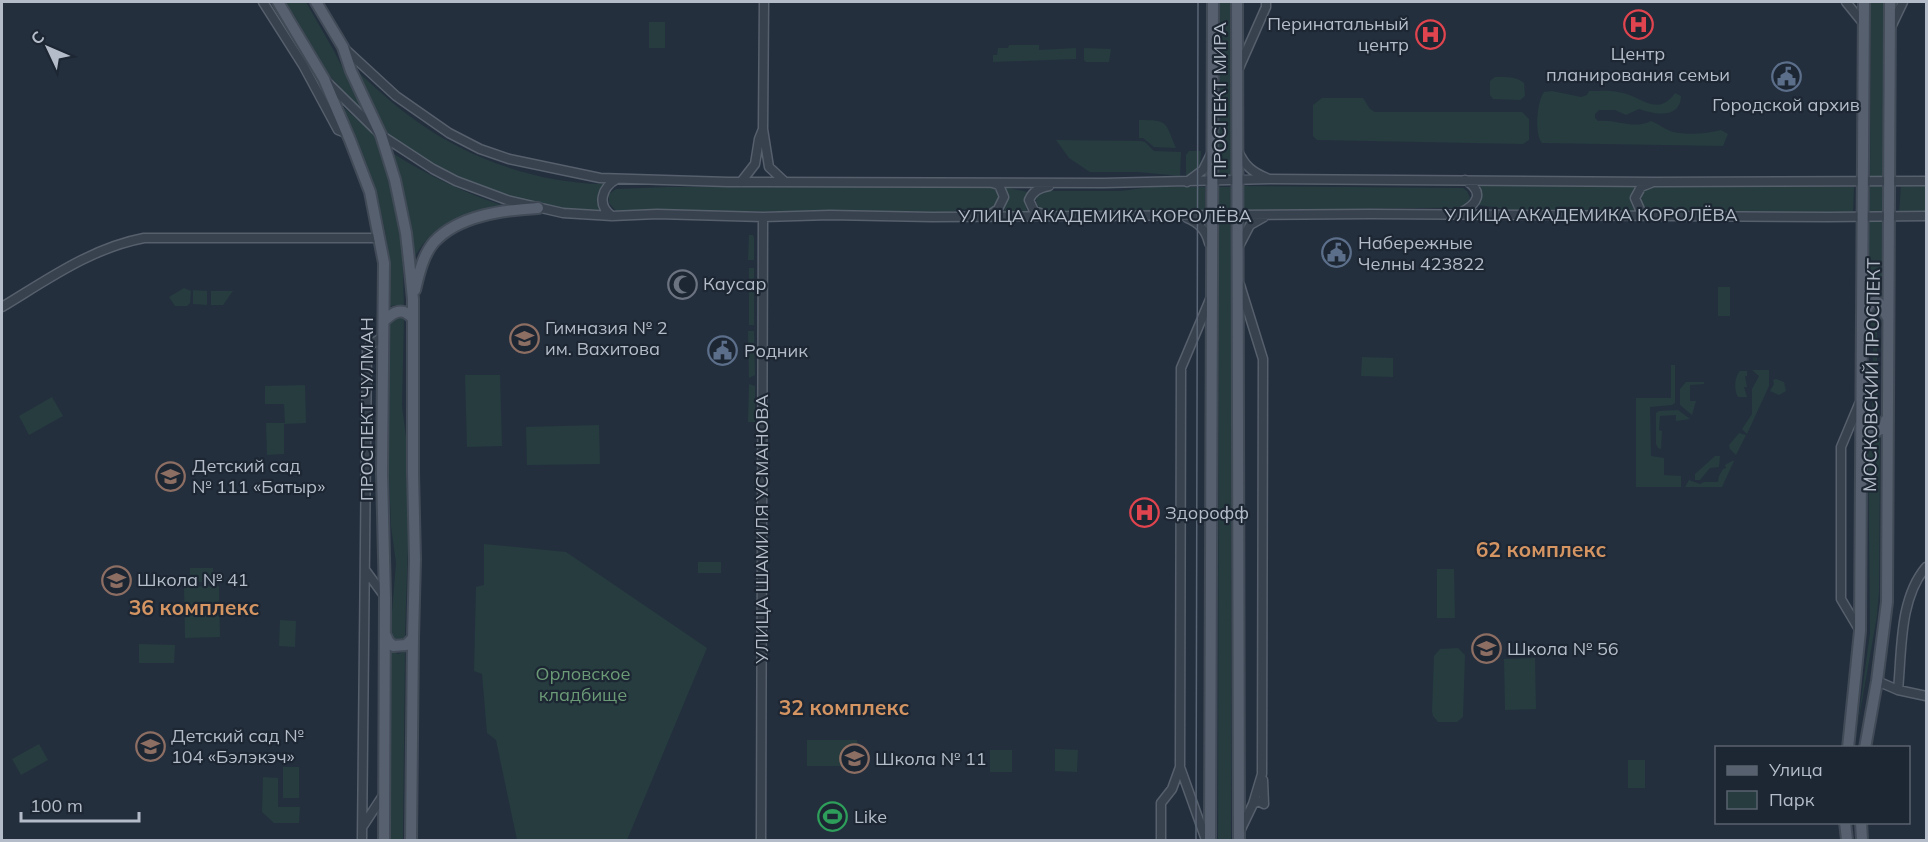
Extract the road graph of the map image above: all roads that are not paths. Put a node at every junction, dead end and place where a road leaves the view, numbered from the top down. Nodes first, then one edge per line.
1 (263, 2) edge
2 (278, 2) edge
3 (316, 2) edge
4 (764, 2) edge
5 (1213, 2) edge
6 (1237, 2) edge
7 (1266, 2) edge
8 (1846, 2) edge
9 (1864, 2) edge
10 (1890, 2) edge
11 (1903, 2) edge
12 (1863, 23) junction
13 (1890, 30) junction
14 (343, 47) junction
15 (1236, 74) junction
16 (324, 79) junction
17 (763, 129) junction
18 (348, 134) junction
19 (381, 135) junction
20 (1212, 150) junction
21 (1237, 150) junction
22 (617, 178) junction
23 (1270, 179) junction
24 (1465, 180) junction
25 (1237, 181) junction
26 (1926, 181) edge
27 (741, 182) junction
28 (785, 182) junction
29 (990, 182) junction
30 (1187, 182) junction
31 (1212, 182) junction
32 (1654, 182) junction
33 (1864, 182) junction
34 (1889, 182) junction
35 (1067, 183) junction
36 (538, 208) junction
37 (1457, 214) junction
38 (1269, 215) junction
39 (612, 216) junction
40 (1050, 216) junction
41 (1181, 216) junction
42 (1212, 216) junction
43 (1237, 216) junction
44 (1650, 216) junction
45 (1889, 216) junction
46 (1926, 216) edge
47 (763, 217) junction
48 (986, 217) junction
49 (1863, 217) junction
50 (380, 238) junction
51 (1211, 250) junction
52 (1237, 250) junction
53 (1238, 280) junction
54 (1212, 294) junction
55 (413, 299) junction
56 (2, 307) edge
57 (413, 319) junction
58 (1862, 319) junction
59 (1888, 319) junction
60 (384, 321) junction
61 (383, 337) junction
62 (1862, 398) junction
63 (1888, 408) junction
64 (1861, 416) junction
65 (1926, 567) edge
66 (365, 571) junction
67 (385, 598) junction
68 (1860, 631) junction
69 (385, 634) junction
70 (412, 638) junction
71 (1877, 681) junction
72 (1898, 690) junction
73 (1926, 696) edge
74 (1848, 746) edge
75 (1865, 746) edge
76 (1180, 767) junction
77 (384, 794) junction
78 (1845, 824) edge
79 (1861, 824) edge
80 (362, 828) junction
81 (1239, 837) edge
82 (362, 840) edge
83 (384, 840) edge
84 (411, 840) edge
85 (761, 840) edge
86 (1161, 840) edge
87 (1208, 840) edge
88 (1847, 840) edge
89 (1862, 840) edge

1 - 18 street
2 - 16 main road, ПРОСПЕКТ ЧУЛМАН
3 - 14 main road
4 - 17 street
5 - 20 main road, ПРОСПЕКТ МИРА
6 - 15 main road, ПРОСПЕКТ МИРА
7 - 15 street
8 - 12 street
9 - 12 main road, МОСКОВСКИЙ ПРОСПЕКТ
10 - 13 main road, МОСКОВСКИЙ ПРОСПЕКТ
11 - 13 street
12 - 33 main road, МОСКОВСКИЙ ПРОСПЕКТ
13 - 34 main road, МОСКОВСКИЙ ПРОСПЕКТ
14 - 19 main road
14 - 22 street, УЛИЦА АКАДЕМИКА КОРОЛЁВА
15 - 21 main road, ПРОСПЕКТ МИРА
16 - 18 main road, ПРОСПЕКТ ЧУЛМАН
16 - 19 street, УЛИЦА АКАДЕМИКА КОРОЛЁВА
17 - 27 street
17 - 28 street
18 - 50 main road, ПРОСПЕКТ ЧУЛМАН
19 - 36 street, УЛИЦА АКАДЕМИКА КОРОЛЁВА
19 - 55 main road
20 - 30 street
20 - 31 main road, ПРОСПЕКТ МИРА
21 - 23 street
21 - 25 main road, ПРОСПЕКТ МИРА
22 - 27 street, УЛИЦА АКАДЕМИКА КОРОЛЁВА
22 - 39 street
23 - 24 street, УЛИЦА АКАДЕМИКА КОРОЛЁВА
23 - 25 street, УЛИЦА АКАДЕМИКА КОРОЛЁВА
24 - 32 street, УЛИЦА АКАДЕМИКА КОРОЛЁВА
24 - 37 street
25 - 31 street, УЛИЦА АКАДЕМИКА КОРОЛЁВА
25 - 43 main road, ПРОСПЕКТ МИРА
26 - 34 street, УЛИЦА АКАДЕМИКА КОРОЛЁВА
27 - 28 street, УЛИЦА АКАДЕМИКА КОРОЛЁВА
28 - 29 street, УЛИЦА АКАДЕМИКА КОРОЛЁВА
29 - 35 street, УЛИЦА АКАДЕМИКА КОРОЛЁВА
29 - 48 street
30 - 31 street, УЛИЦА АКАДЕМИКА КОРОЛЁВА
30 - 35 street, УЛИЦА АКАДЕМИКА КОРОЛЁВА
31 - 42 main road, ПРОСПЕКТ МИРА
32 - 33 street, УЛИЦА АКАДЕМИКА КОРОЛЁВА
32 - 44 street
33 - 34 street, УЛИЦА АКАДЕМИКА КОРОЛЁВА
33 - 49 main road, МОСКОВСКИЙ ПРОСПЕКТ
34 - 45 main road, МОСКОВСКИЙ ПРОСПЕКТ
35 - 40 street
36 - 39 street, УЛИЦА АКАДЕМИКА КОРОЛЁВА
36 - 55 main road
37 - 38 street, УЛИЦА АКАДЕМИКА КОРОЛЁВА
37 - 44 street, УЛИЦА АКАДЕМИКА КОРОЛЁВА
38 - 43 street, УЛИЦА АКАДЕМИКА КОРОЛЁВА
38 - 52 street
39 - 47 street, УЛИЦА АКАДЕМИКА КОРОЛЁВА
40 - 41 street, УЛИЦА АКАДЕМИКА КОРОЛЁВА
40 - 48 street, УЛИЦА АКАДЕМИКА КОРОЛЁВА
41 - 42 street, УЛИЦА АКАДЕМИКА КОРОЛЁВА
41 - 51 street
42 - 43 street, УЛИЦА АКАДЕМИКА КОРОЛЁВА
42 - 51 main road, ПРОСПЕКТ МИРА
43 - 52 main road, ПРОСПЕКТ МИРА
44 - 49 street, УЛИЦА АКАДЕМИКА КОРОЛЁВА
45 - 46 street, УЛИЦА АКАДЕМИКА КОРОЛЁВА
45 - 49 street, УЛИЦА АКАДЕМИКА КОРОЛЁВА
45 - 59 main road, МОСКОВСКИЙ ПРОСПЕКТ
47 - 48 street, УЛИЦА АКАДЕМИКА КОРОЛЁВА
47 - 85 street, УЛИЦА ШАМИЛЯ УСМАНОВА
49 - 58 main road, МОСКОВСКИЙ ПРОСПЕКТ
50 - 56 street
50 - 60 main road, ПРОСПЕКТ ЧУЛМАН
51 - 54 main road, ПРОСПЕКТ МИРА
52 - 53 main road, ПРОСПЕКТ МИРА
53 - 81 main road, ПРОСПЕКТ МИРА
53 - 81 street
54 - 76 street
54 - 87 main road, ПРОСПЕКТ МИРА
55 - 57 main road
57 - 60 main road
57 - 70 main road
58 - 59 main road
58 - 62 main road, МОСКОВСКИЙ ПРОСПЕКТ
59 - 63 main road, МОСКОВСКИЙ ПРОСПЕКТ
60 - 61 main road, ПРОСПЕКТ ЧУЛМАН
61 - 66 street
61 - 67 main road, ПРОСПЕКТ ЧУЛМАН
62 - 64 main road, МОСКОВСКИЙ ПРОСПЕКТ
62 - 68 street
63 - 64 main road
63 - 71 main road, МОСКОВСКИЙ ПРОСПЕКТ
64 - 68 main road, МОСКОВСКИЙ ПРОСПЕКТ
65 - 72 street
66 - 67 street
66 - 80 street
67 - 69 main road, ПРОСПЕКТ ЧУЛМАН
68 - 74 main road, МОСКОВСКИЙ ПРОСПЕКТ
69 - 70 main road
69 - 77 main road, ПРОСПЕКТ ЧУЛМАН
70 - 84 main road
71 - 72 street
71 - 75 main road, МОСКОВСКИЙ ПРОСПЕКТ
72 - 73 street
76 - 86 street
76 - 87 street
77 - 80 street
77 - 83 main road, ПРОСПЕКТ ЧУЛМАН
78 - 88 main road
79 - 89 main road
80 - 82 street

